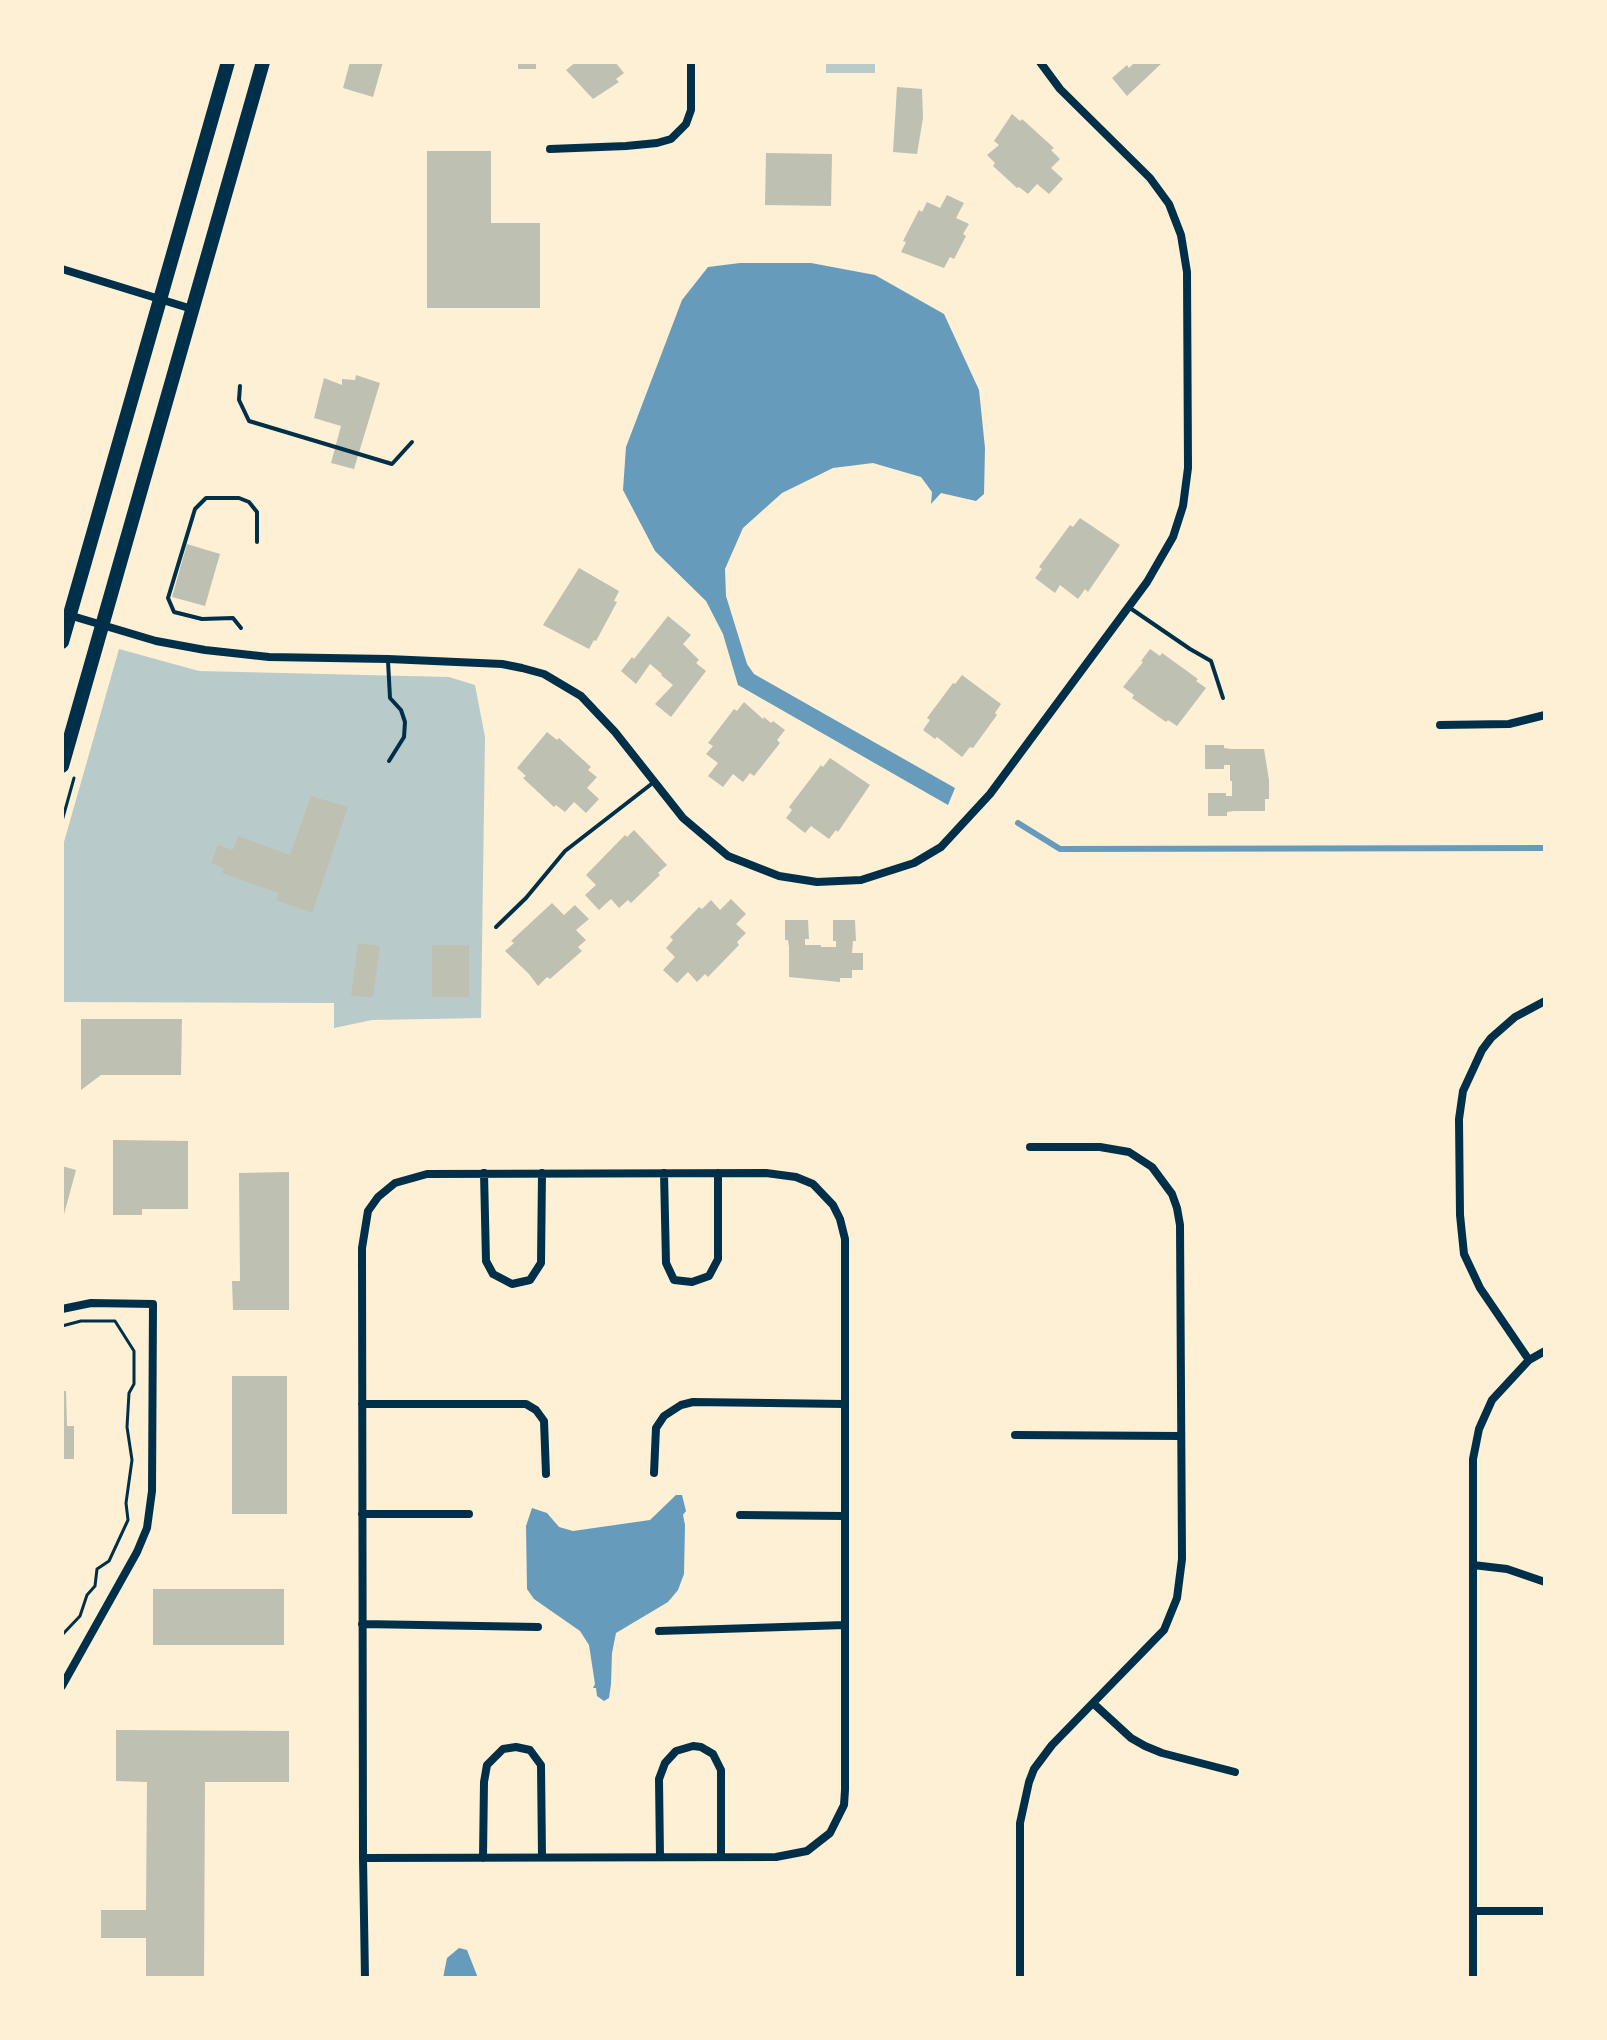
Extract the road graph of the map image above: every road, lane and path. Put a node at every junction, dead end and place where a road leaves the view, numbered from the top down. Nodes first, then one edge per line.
1 (263, 62) edge
2 (691, 62) edge
3 (1040, 62) edge
4 (223, 63) edge
5 (550, 149) dead end
6 (62, 269) edge
7 (162, 299) junction
8 (192, 309) junction
9 (240, 386) dead end
10 (412, 442) dead end
11 (257, 542) dead end
12 (1128, 607) junction
13 (66, 614) edge
14 (95, 623) junction
15 (241, 628) dead end
16 (62, 642) edge
17 (388, 659) junction
18 (1223, 698) dead end
19 (1545, 715) edge
20 (1440, 725) dead end
21 (389, 761) dead end
22 (62, 766) edge
23 (654, 782) junction
24 (496, 927) dead end
25 (1545, 1001) edge
26 (1030, 1147) dead end
27 (484, 1173) junction
28 (542, 1173) junction
29 (664, 1173) junction
30 (718, 1173) junction
31 (62, 1309) edge
32 (62, 1326) edge
33 (1545, 1351) edge
34 (1529, 1360) junction
35 (362, 1404) junction
36 (845, 1404) junction
37 (1015, 1435) dead end
38 (1181, 1436) junction
39 (654, 1473) dead end
40 (546, 1474) dead end
41 (362, 1514) junction
42 (469, 1514) dead end
43 (740, 1515) dead end
44 (845, 1516) junction
45 (1473, 1565) junction
46 (1545, 1582) edge
47 (362, 1624) junction
48 (845, 1625) junction
49 (538, 1627) dead end
50 (659, 1631) dead end
51 (62, 1635) edge
52 (62, 1686) edge
53 (1094, 1704) junction
54 (1235, 1772) dead end
55 (542, 1857) junction
56 (660, 1857) junction
57 (721, 1857) junction
58 (363, 1858) junction
59 (483, 1858) junction
60 (1474, 1911) junction
61 (1545, 1911) edge
62 (365, 1978) edge
63 (1020, 1978) edge
64 (1473, 1978) edge

1 - 8 main road
2 - 5 street
3 - 12 street
4 - 7 main road
6 - 7 street
7 - 8 street
7 - 13 main road
8 - 14 main road
9 - 10 lane
11 - 15 lane
12 - 18 lane
12 - 23 street
13 - 14 street
13 - 16 main road
14 - 17 street
14 - 22 main road
17 - 21 lane
17 - 23 street
19 - 20 street
23 - 24 lane
25 - 34 street
26 - 38 street
27 - 28 street
27 - 28 street
27 - 35 street
28 - 29 street
29 - 30 street
29 - 30 street
30 - 36 street
31 - 52 street
32 - 51 path
33 - 34 street
34 - 45 street
35 - 40 street
35 - 41 street
36 - 39 street
36 - 44 street
37 - 38 street
38 - 53 street
41 - 42 street
41 - 47 street
43 - 44 street
44 - 48 street
45 - 46 street
45 - 60 street
47 - 49 street
47 - 58 street
48 - 50 street
48 - 57 street
53 - 54 street
53 - 63 street
55 - 56 street
55 - 59 street
55 - 59 street
56 - 57 street
56 - 57 street
58 - 59 street
58 - 62 street
60 - 61 street
60 - 64 street

